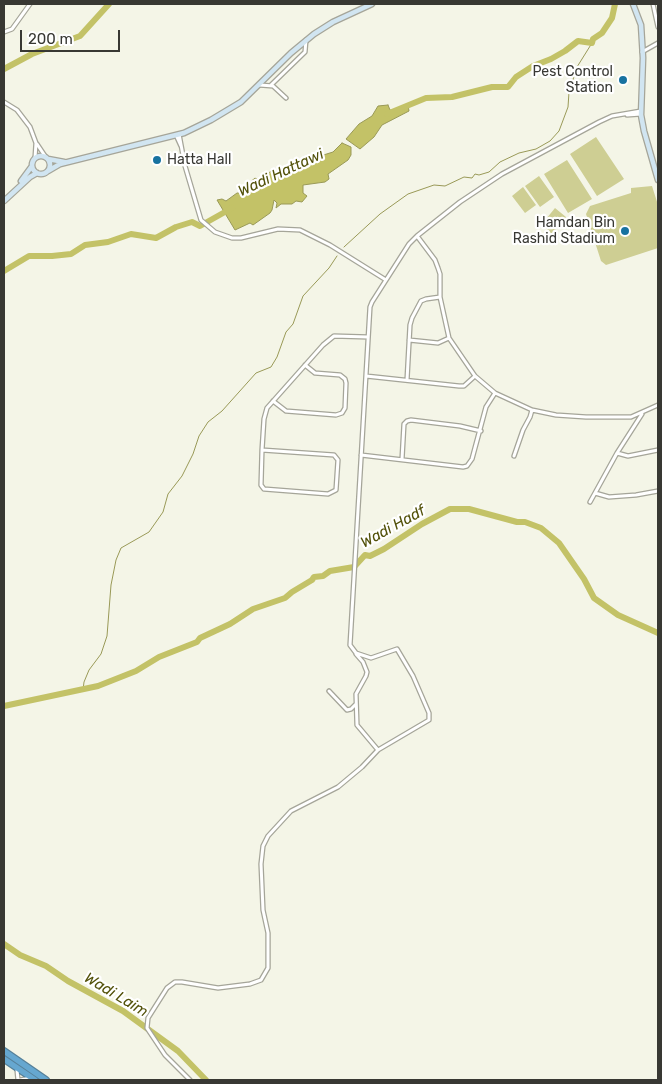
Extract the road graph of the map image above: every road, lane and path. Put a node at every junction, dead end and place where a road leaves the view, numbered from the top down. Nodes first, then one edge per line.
1 (30, 4) edge
2 (372, 4) edge
3 (633, 4) edge
4 (653, 4) edge
5 (658, 27) edge
6 (4, 32) edge
7 (306, 40) junction
8 (658, 43) edge
9 (642, 52) junction
10 (260, 85) junction
11 (271, 85) junction
12 (286, 98) dead end
13 (4, 102) edge
14 (641, 112) junction
15 (178, 135) junction
16 (36, 143) junction
17 (34, 158) junction
18 (46, 158) junction
19 (68, 162) junction
20 (32, 166) junction
21 (48, 171) junction
22 (37, 173) junction
23 (658, 180) edge
24 (4, 199) edge
25 (417, 236) junction
26 (386, 280) junction
27 (440, 297) junction
28 (368, 337) junction
29 (449, 338) junction
30 (409, 340) junction
31 (305, 365) junction
32 (366, 376) junction
33 (475, 376) junction
34 (407, 380) junction
35 (495, 393) junction
36 (273, 401) junction
37 (658, 405) edge
38 (532, 410) junction
39 (643, 412) junction
40 (626, 417) junction
41 (633, 426) junction
42 (480, 431) junction
43 (262, 450) junction
44 (658, 450) edge
45 (617, 453) junction
46 (362, 455) junction
47 (514, 456) dead end
48 (402, 459) junction
49 (658, 491) edge
50 (595, 493) junction
51 (590, 502) dead end
52 (356, 653) junction
53 (329, 691) dead end
54 (356, 704) junction
55 (378, 750) junction
56 (4, 1050) edge
57 (4, 1059) edge
58 (16, 1067) junction
59 (33, 1079) edge
60 (19, 1080) edge
61 (46, 1080) edge
62 (190, 1080) edge

1 - 6 street
2 - 7 main road
3 - 9 main road
4 - 5 street
7 - 10 main road
7 - 11 street
8 - 9 street
9 - 14 main road
10 - 11 street
10 - 15 main road
11 - 12 street
13 - 16 street
14 - 23 main road
14 - 25 street
15 - 19 main road
15 - 26 street
16 - 17 street
16 - 18 street
17 - 18 main road
17 - 20 main road
18 - 19 main road
18 - 21 main road
19 - 21 main road
20 - 22 main road
20 - 24 main road
21 - 22 main road
22 - 24 main road
25 - 26 street
25 - 27 street
26 - 28 street
27 - 29 street
27 - 30 street
28 - 31 street
28 - 32 street
29 - 30 street
29 - 33 street
30 - 34 street
31 - 36 street
31 - 36 street
32 - 34 street
32 - 46 street
33 - 34 street
33 - 35 street
35 - 38 street
35 - 42 street
36 - 43 street
37 - 39 street
38 - 40 street
38 - 47 street
39 - 40 street
39 - 41 street
40 - 41 street
41 - 45 street
42 - 48 street
42 - 48 street
43 - 43 street
44 - 45 street
45 - 50 street
46 - 48 street
46 - 52 street
49 - 50 street
50 - 51 street
52 - 54 street
52 - 55 street
53 - 54 street
54 - 55 street
55 - 62 street
56 - 61 highway
57 - 58 highway
58 - 59 highway
58 - 60 street
59 - 60 street

